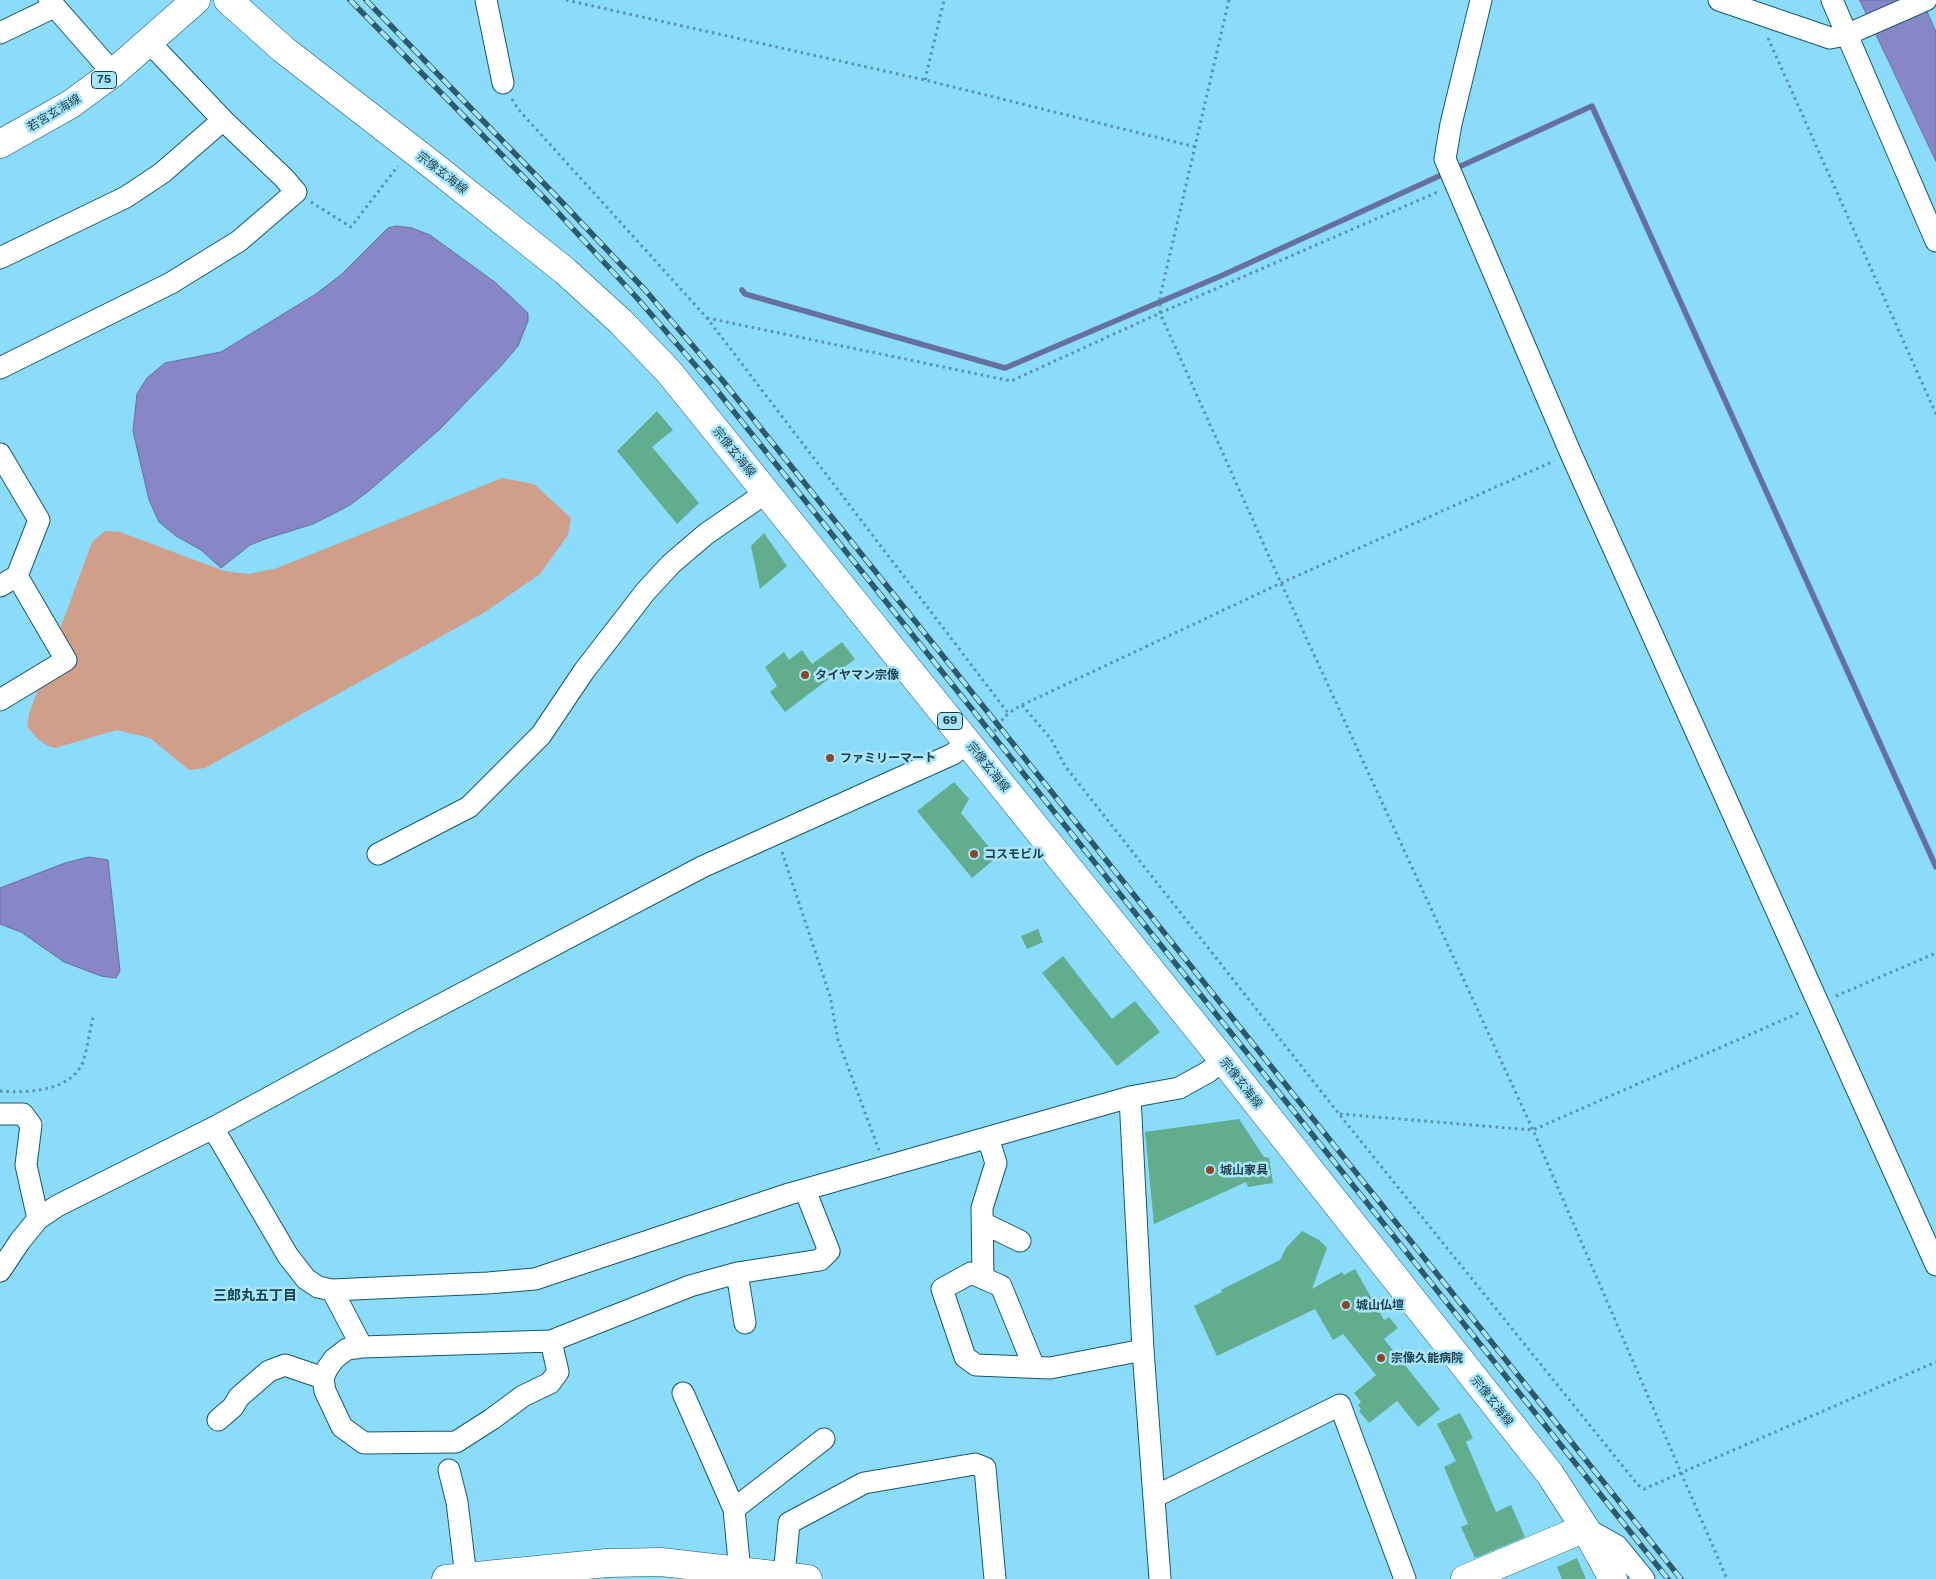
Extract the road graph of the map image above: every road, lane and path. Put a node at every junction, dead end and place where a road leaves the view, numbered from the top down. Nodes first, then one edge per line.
1 (196, 0) edge
2 (228, 0) edge
3 (486, 0) edge
4 (566, 0) edge
5 (944, 0) edge
6 (1230, 0) edge
7 (1481, 0) edge
8 (1719, 0) edge
9 (1832, 0) edge
10 (1926, 0) edge
11 (51, 3) edge
12 (1757, 14) junction
13 (0, 33) edge
14 (1850, 33) junction
15 (149, 42) junction
16 (113, 73) junction
17 (925, 80) junction
18 (503, 83) joint
19 (223, 120) junction
20 (0, 144) edge
21 (1196, 147) junction
22 (411, 149) junction
23 (1455, 184) junction
24 (296, 192) junction
25 (1936, 242) edge
26 (0, 258) edge
27 (1160, 313) junction
28 (707, 318) junction
29 (0, 368) edge
30 (1936, 414) edge
31 (0, 454) edge
32 (1571, 454) junction
33 (767, 492) junction
34 (8, 581) edge
35 (1281, 583) junction
36 (0, 700) edge
37 (1022, 705) junction
38 (1008, 713) junction
39 (973, 749) junction
40 (776, 833) junction
41 (378, 854) dead end
42 (1936, 953) edge
43 (1819, 1003) junction
44 (93, 1018) dead end
45 (1223, 1060) junction
46 (0, 1092) edge
47 (1130, 1097) junction
48 (0, 1114) edge
49 (1339, 1114) junction
50 (213, 1128) junction
51 (1533, 1130) junction
52 (988, 1138) junction
53 (885, 1167) junction
54 (805, 1190) junction
55 (38, 1219) junction
56 (983, 1223) junction
57 (1020, 1241) dead end
58 (1936, 1265) edge
59 (0, 1271) edge
60 (737, 1273) junction
61 (983, 1278) junction
62 (332, 1290) junction
63 (745, 1323) dead end
64 (551, 1341) junction
65 (362, 1347) junction
66 (1143, 1350) junction
67 (1936, 1362) edge
68 (1034, 1367) junction
69 (323, 1378) junction
70 (683, 1393) dead end
71 (218, 1420) dead end
72 (824, 1439) dead end
73 (449, 1470) dead end
74 (1680, 1473) junction
75 (1154, 1497) junction
76 (734, 1509) junction
77 (1585, 1528) junction
78 (739, 1576) edge
79 (456, 1578) edge
80 (796, 1578) edge
81 (996, 1579) edge
82 (1160, 1579) edge
83 (1405, 1579) edge
84 (1465, 1579) edge
85 (1613, 1579) edge
86 (1644, 1579) edge
87 (1727, 1579) edge

1 - 15 main road, 若宮玄海線 / 75
2 - 22 main road, 宗像玄海線 / 69
3 - 18 street
4 - 17 path
5 - 17 path
6 - 21 path
7 - 23 street
8 - 12 street
9 - 14 street
10 - 14 street
11 - 13 street
11 - 16 street
12 - 14 street
12 - 30 path
14 - 25 street
15 - 16 main road, 若宮玄海線 / 75
15 - 19 street
16 - 20 main road, 若宮玄海線 / 75
17 - 21 path
18 - 28 path
19 - 24 street
19 - 26 street
21 - 27 path
22 - 24 path
22 - 33 main road, 宗像玄海線 / 69
23 - 27 path
23 - 32 street
24 - 29 street
27 - 28 path
27 - 35 path
28 - 38 path
31 - 34 street
32 - 35 path
32 - 43 street
33 - 39 main road, 宗像玄海線 / 69
33 - 41 street
34 - 36 street
35 - 37 path
35 - 51 path
37 - 38 path
37 - 49 path
38 - 39 path
39 - 40 street
39 - 45 main road, 宗像玄海線 / 69
40 - 50 street
40 - 53 path
42 - 43 path
43 - 51 path
43 - 58 street
44 - 46 path
45 - 47 street
45 - 77 main road, 宗像玄海線 / 69
47 - 52 street
47 - 66 street
48 - 55 street
49 - 51 path
49 - 74 path
50 - 55 street
50 - 62 street
51 - 74 path
52 - 53 street
52 - 56 street
53 - 54 street
54 - 60 street
54 - 62 street
55 - 59 street
56 - 57 street
56 - 61 street
60 - 63 street
60 - 64 street
61 - 68 street
61 - 68 street
62 - 65 street
64 - 65 street
64 - 69 street
65 - 69 street
66 - 68 street
66 - 75 street
67 - 74 path
69 - 71 street
70 - 76 street
72 - 76 street
73 - 79 street
74 - 87 path
75 - 82 street
75 - 83 street
76 - 78 street
77 - 84 main road
77 - 85 main road, 宗像玄海線 / 69
77 - 86 street
78 - 79 main road
78 - 80 main road
80 - 81 street

